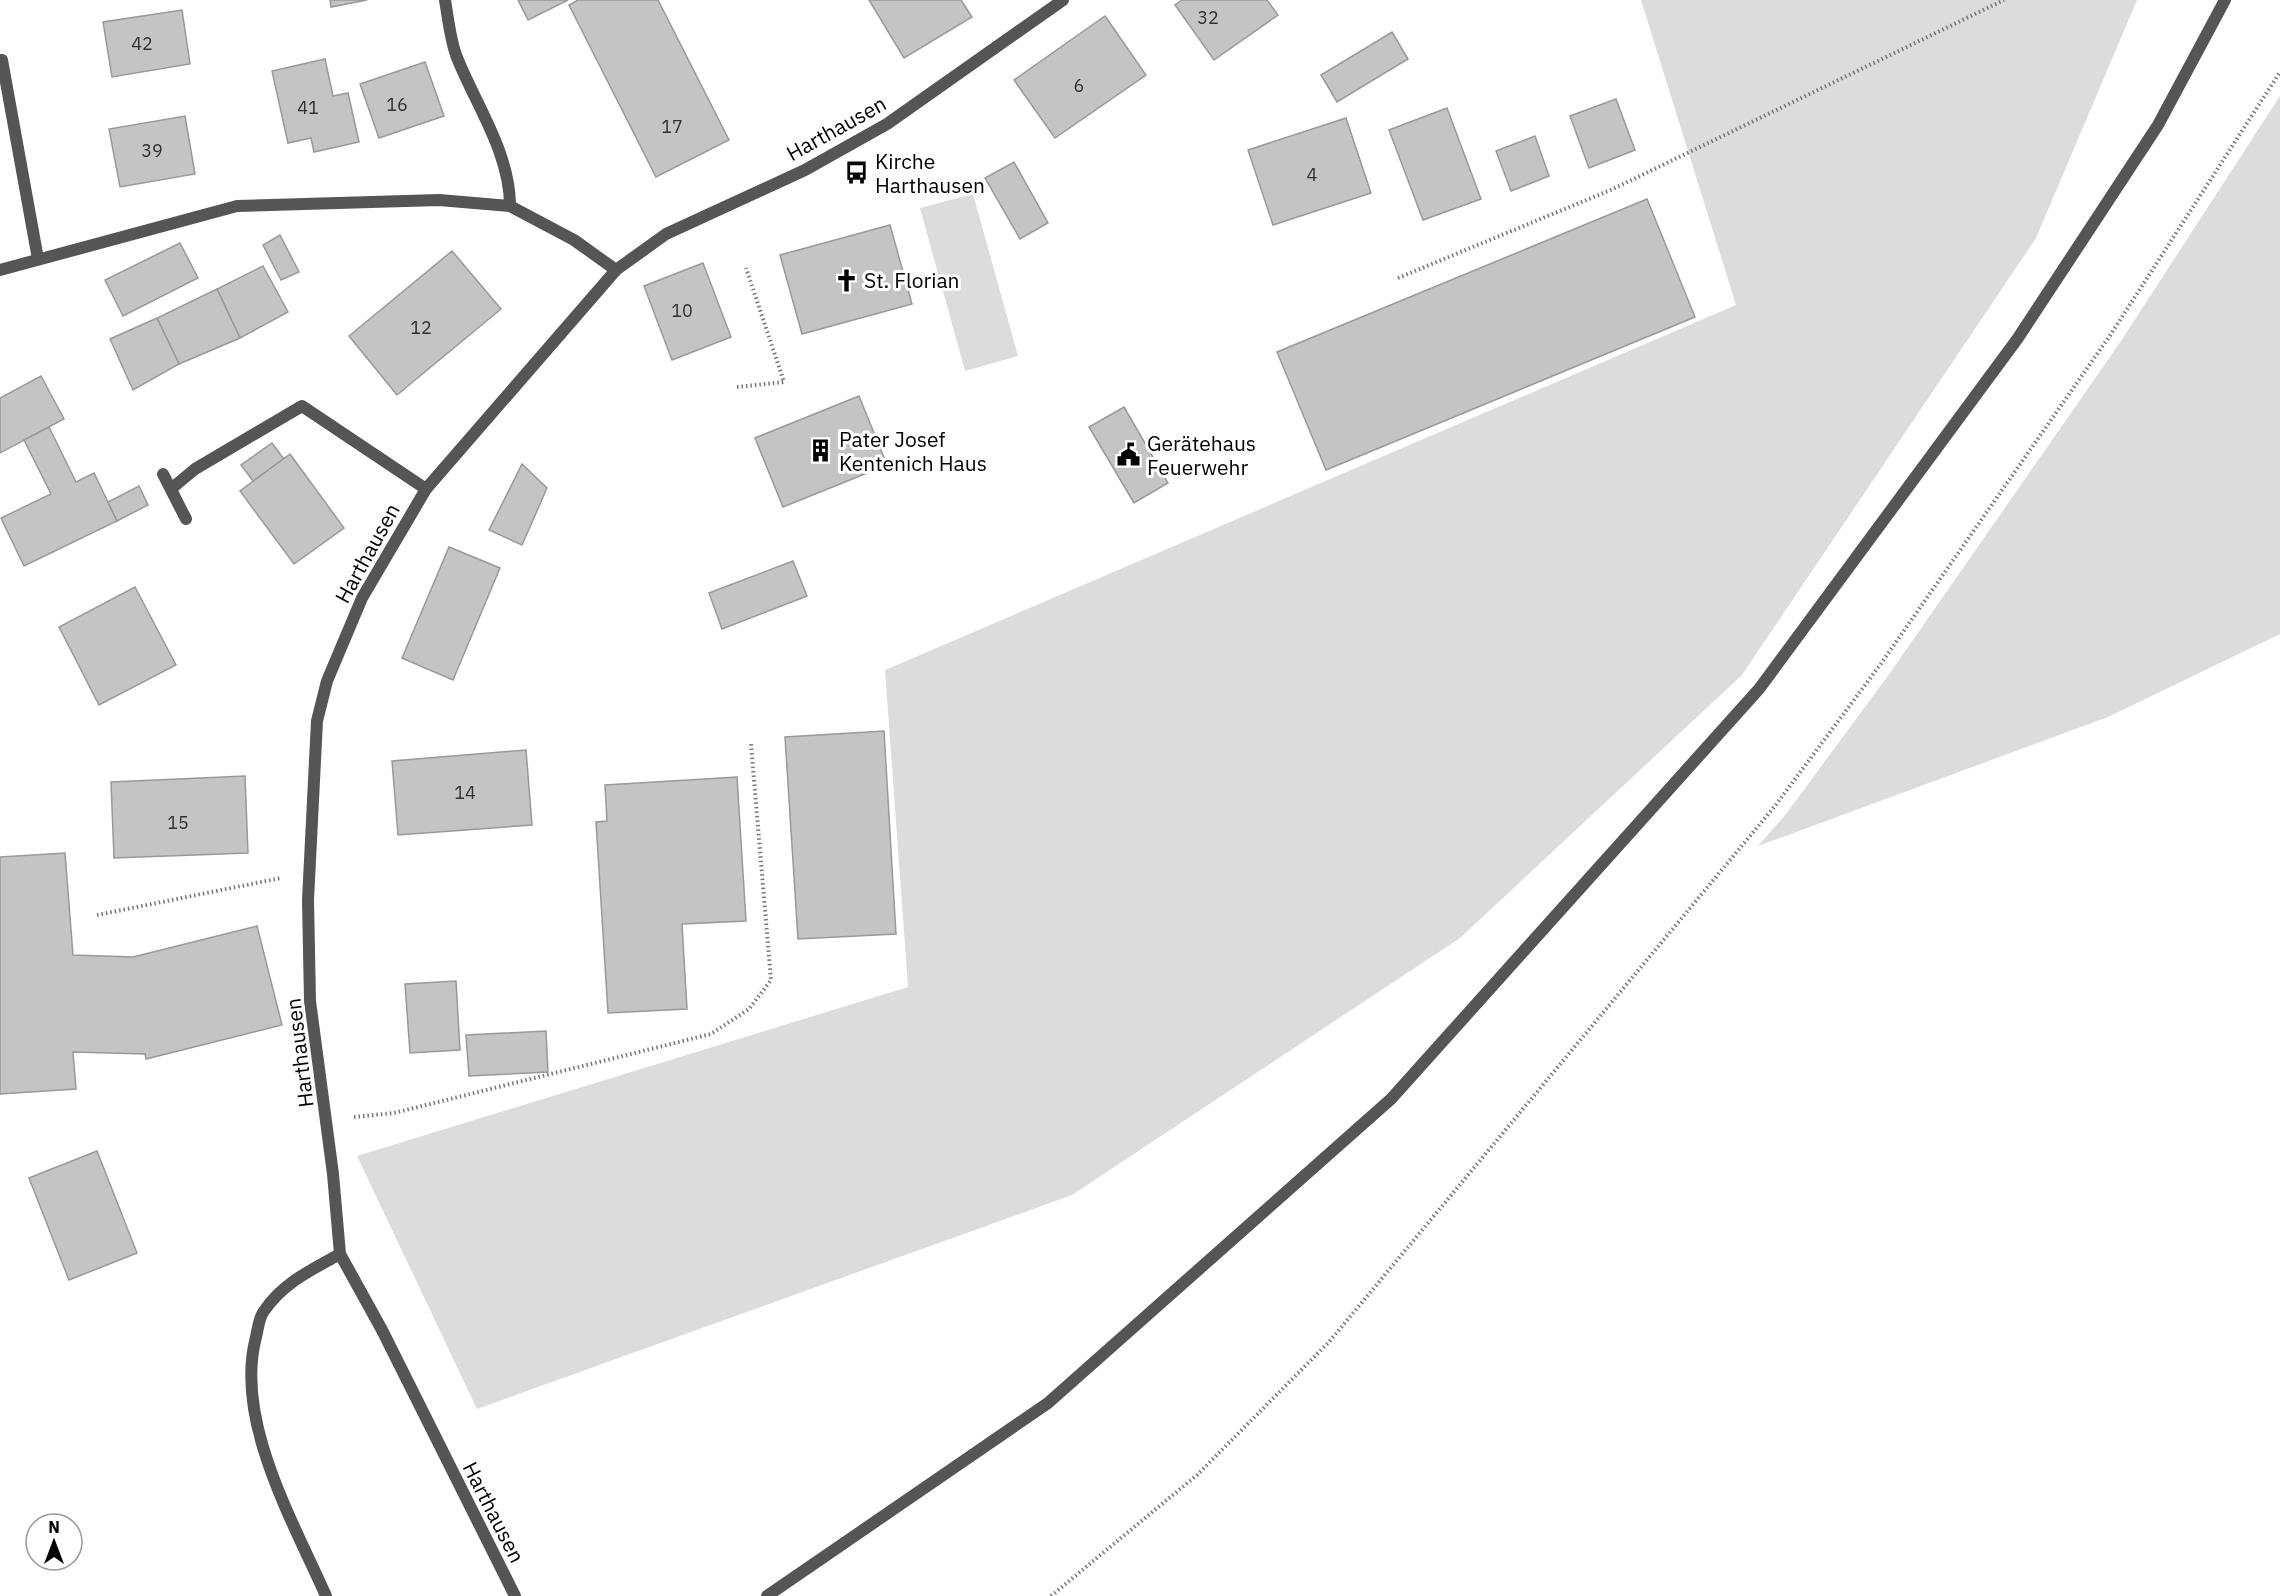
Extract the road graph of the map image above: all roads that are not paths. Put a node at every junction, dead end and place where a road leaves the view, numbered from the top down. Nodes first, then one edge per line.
1 (445, 0) edge
2 (1063, 0) edge
3 (2225, 0) edge
4 (2, 60) dead end
5 (510, 206) junction
6 (38, 259) junction
7 (0, 270) edge
8 (616, 270) junction
9 (163, 474) dead end
10 (171, 489) junction
11 (426, 489) junction
12 (186, 519) dead end
13 (340, 1254) junction
14 (326, 1596) edge
15 (515, 1596) edge
16 (767, 1596) edge

1 - 5 street
2 - 8 street, Harthausen
3 - 16 street
4 - 6 street
5 - 6 street
5 - 8 street
6 - 7 street
8 - 11 street, Harthausen
9 - 10 street
10 - 11 street, Harthausen
10 - 12 street
11 - 13 street, Harthausen
13 - 14 street
13 - 15 street, Harthausen

